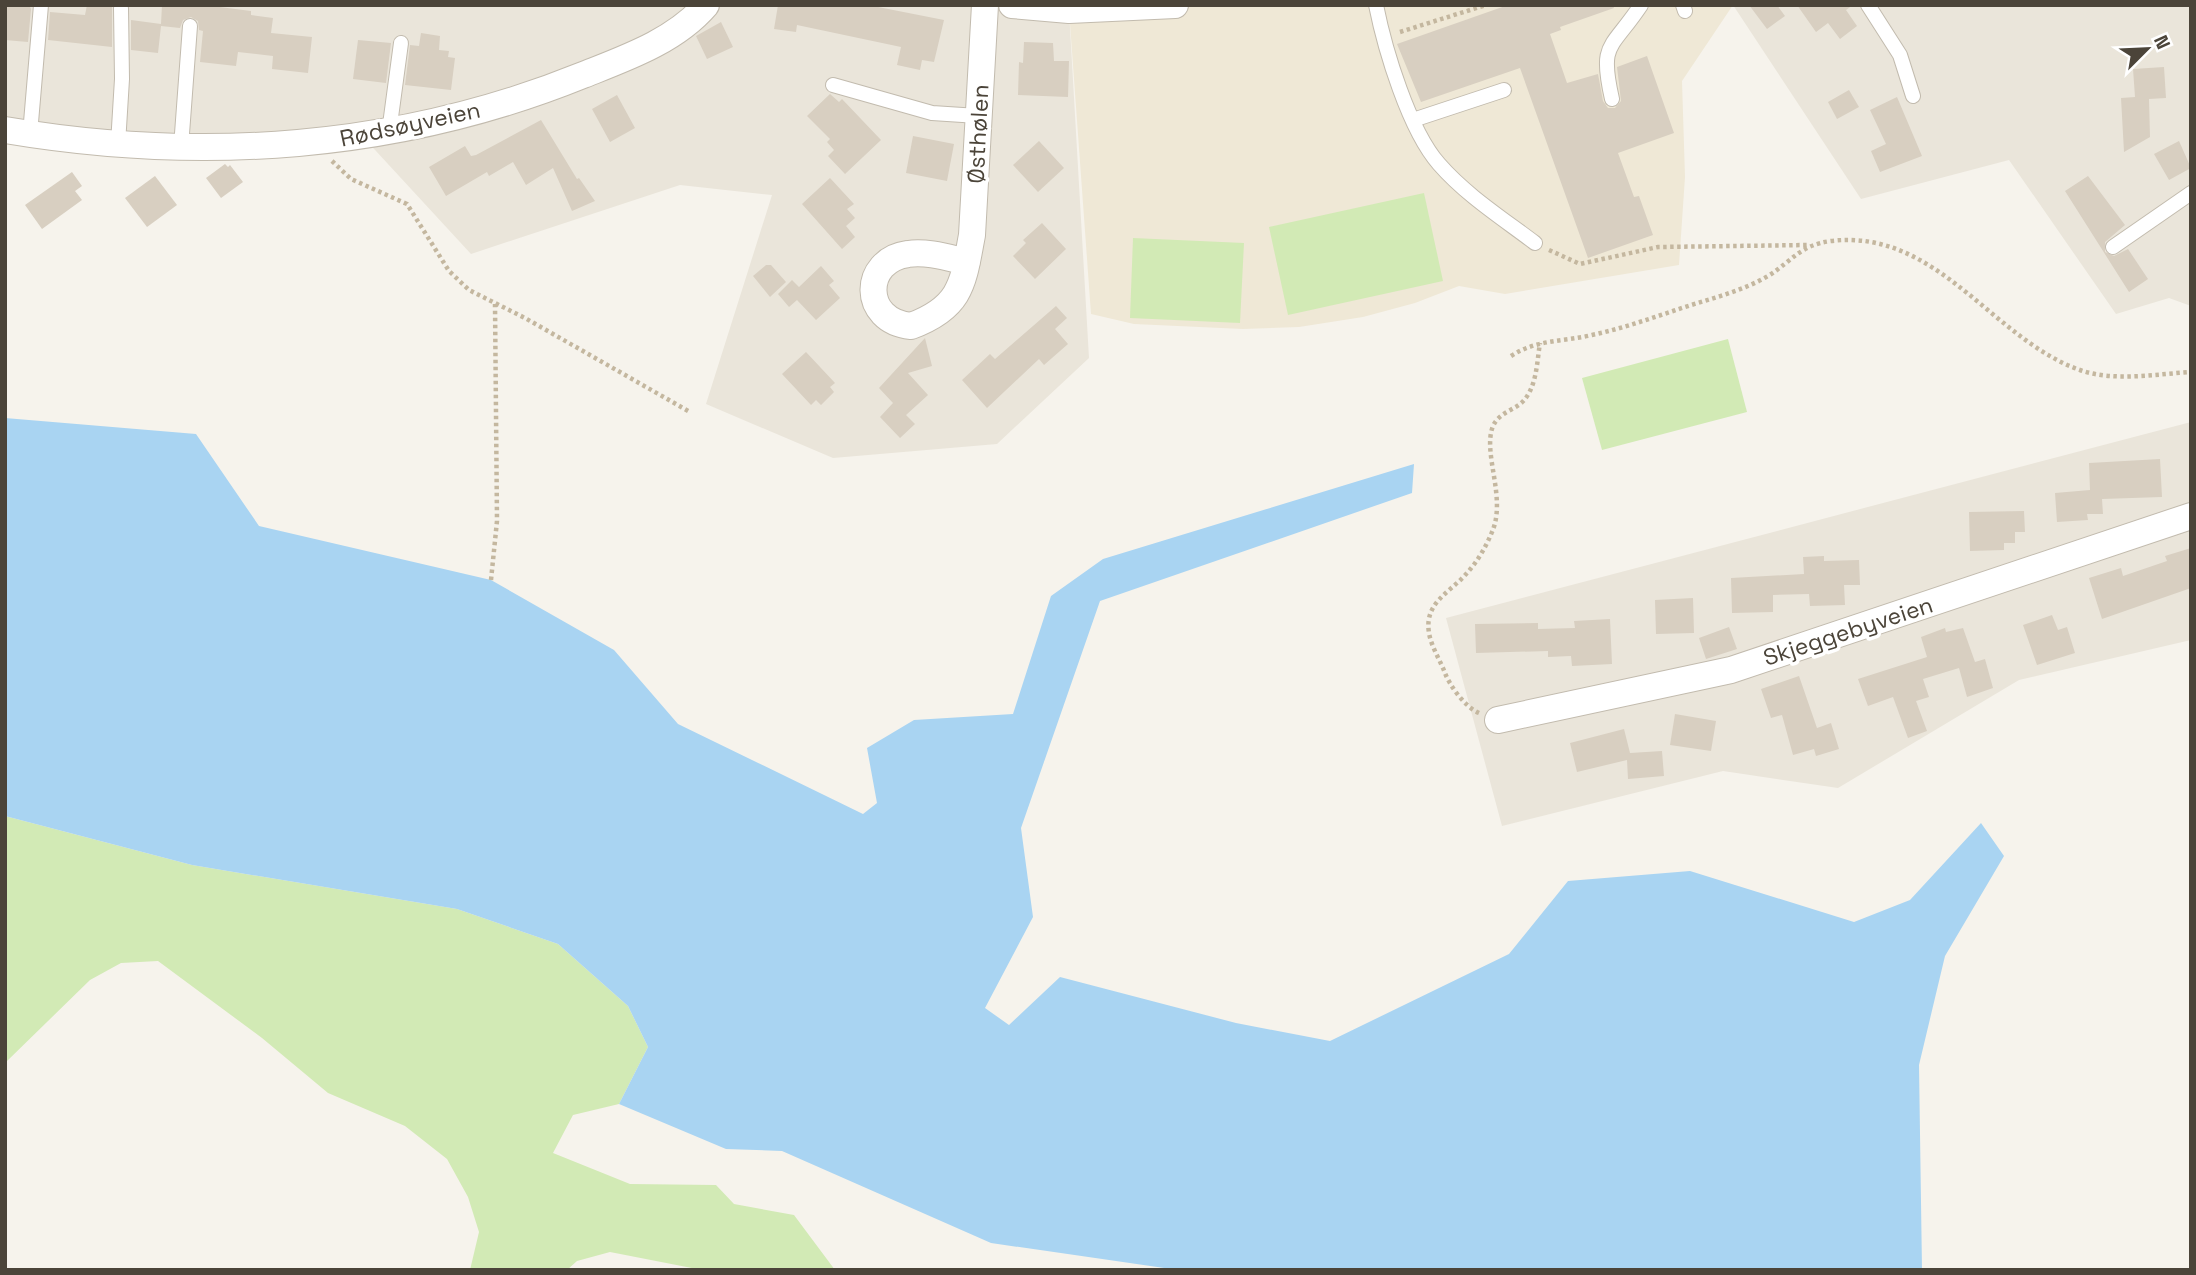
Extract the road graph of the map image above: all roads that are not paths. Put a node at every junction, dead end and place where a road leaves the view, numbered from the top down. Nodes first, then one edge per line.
1 (41, 5) edge
2 (706, 5) edge
3 (985, 5) edge
4 (1012, 5) edge
5 (1175, 5) edge
6 (1376, 5) edge
7 (1641, 5) edge
8 (1868, 5) edge
9 (1019, 6) edge
10 (121, 8) dead end
11 (190, 26) dead end
12 (401, 43) dead end
13 (833, 85) dead end
14 (1504, 90) dead end
15 (1913, 96) dead end
16 (1612, 99) dead end
17 (978, 116) junction
18 (1413, 120) junction
19 (18, 132) edge
20 (389, 132) junction
21 (118, 144) junction
22 (181, 147) junction
23 (2191, 193) edge
24 (1535, 243) road end
25 (2113, 247) dead end
26 (967, 262) dead end
27 (2191, 516) edge
28 (1498, 720) road end

1 - 19 lane
2 - 20 street, Rødsøyveien
3 - 17 street, Østhølen
4 - 9 street
5 - 9 street
6 - 18 lane
7 - 16 lane
8 - 15 lane
10 - 21 lane
11 - 22 lane
12 - 20 lane
13 - 17 lane
14 - 18 lane
17 - 26 street, Østhølen
18 - 24 lane
19 - 21 street, Rødsøyveien
20 - 22 street, Rødsøyveien
21 - 22 street, Rødsøyveien
23 - 25 lane
27 - 28 street, Skjeggebyveien

